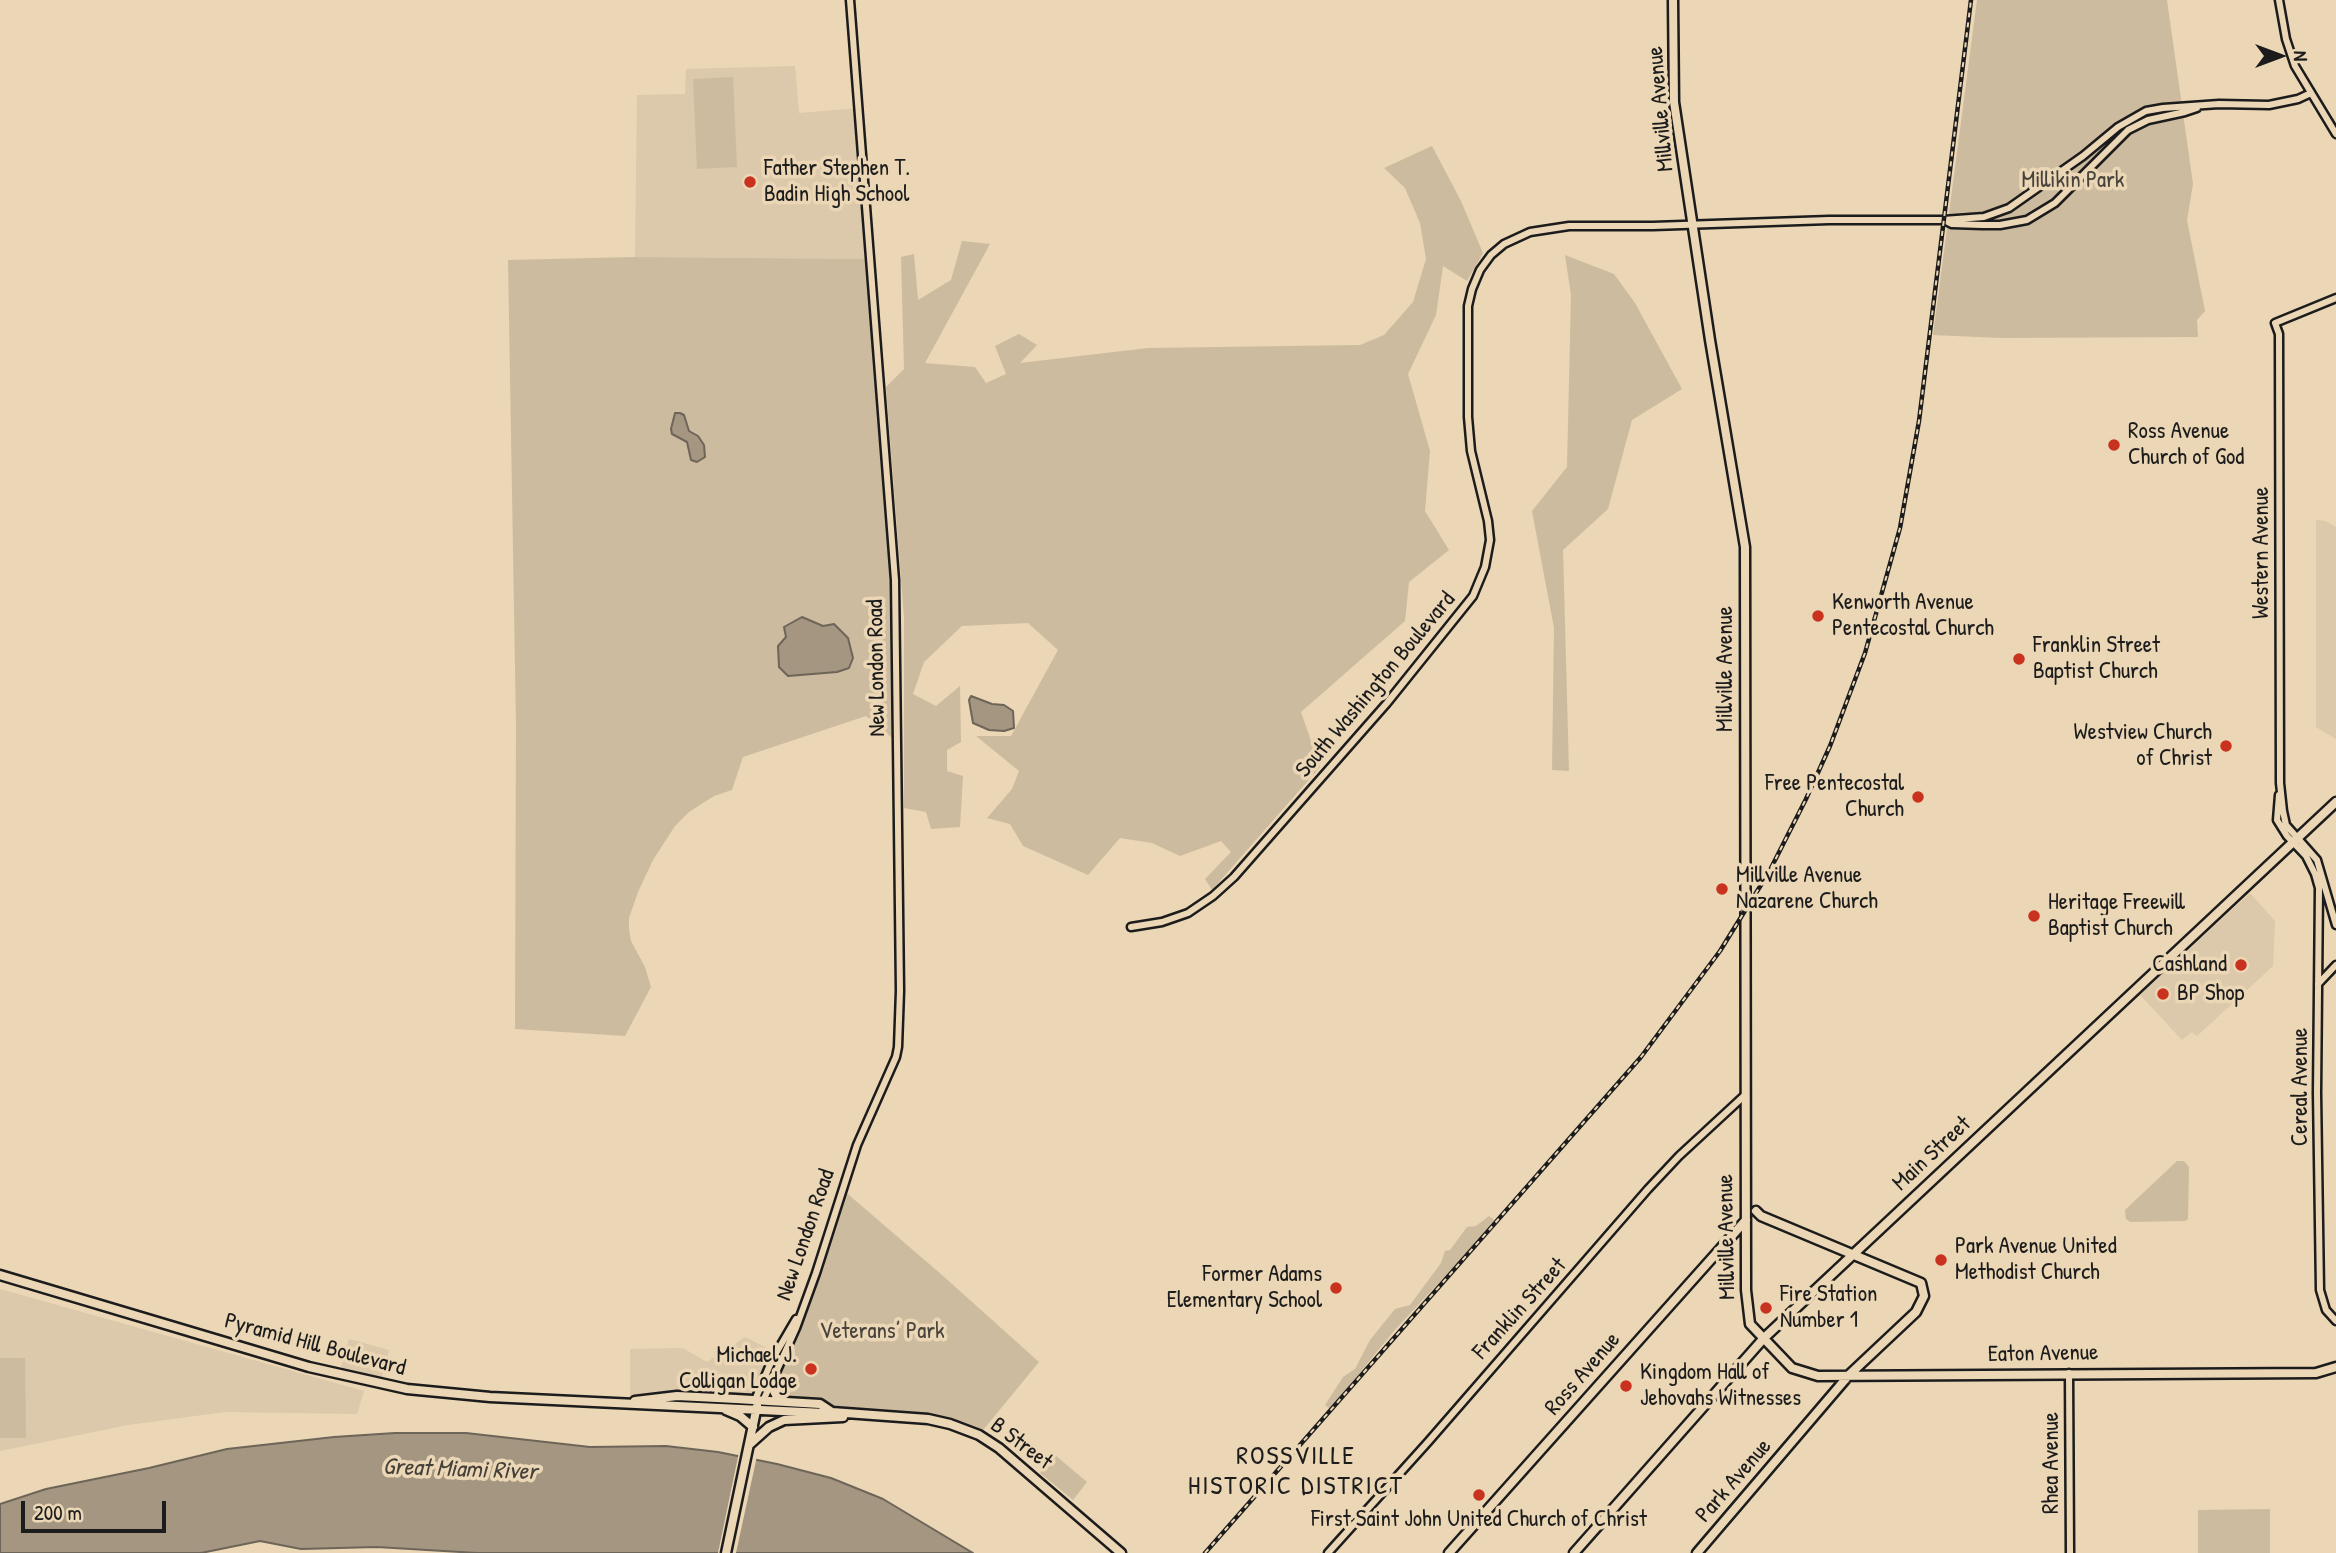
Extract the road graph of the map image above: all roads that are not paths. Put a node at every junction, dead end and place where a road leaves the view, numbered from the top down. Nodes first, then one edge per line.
1 (850, 0) edge
2 (1673, 0) edge
3 (2279, 0) edge
4 (2311, 93) junction
5 (2198, 107) junction
6 (2336, 134) edge
7 (1943, 220) junction
8 (1693, 224) junction
9 (2336, 298) edge
10 (2336, 802) edge
11 (2296, 841) junction
12 (2302, 852) joint
13 (2336, 925) edge
14 (1131, 927) dead end
15 (2336, 965) edge
16 (2318, 984) junction
17 (1745, 1095) junction
18 (1755, 1211) dead end
19 (1746, 1220) junction
20 (1853, 1254) junction
21 (0, 1275) edge
22 (797, 1318) junction
23 (2336, 1321) edge
24 (1763, 1338) junction
25 (2336, 1367) edge
26 (2069, 1373) junction
27 (1849, 1375) junction
28 (773, 1377) junction
29 (759, 1400) junction
30 (779, 1401) junction
31 (628, 1402) junction
32 (719, 1407) junction
33 (758, 1409) junction
34 (832, 1412) junction
35 (859, 1414) junction
36 (753, 1427) junction
37 (750, 1444) junction
38 (726, 1553) edge
39 (1121, 1553) edge
40 (1328, 1553) edge
41 (1449, 1553) edge
42 (1574, 1553) edge
43 (1697, 1553) edge
44 (2070, 1553) edge

1 - 22 street, New London Road
2 - 8 main road, Millville Avenue
3 - 4 street
4 - 5 street
4 - 6 street
5 - 7 street
5 - 7 street
7 - 8 street, South Washington Boulevard
8 - 14 street, South Washington Boulevard
8 - 17 main road, Millville Avenue
9 - 11 street, Western Avenue
10 - 11 main road, Main Street
11 - 12 street, Western Avenue
11 - 13 street
11 - 20 main road, Main Street
12 - 16 street, Cereal Avenue
15 - 16 street
16 - 23 street, Cereal Avenue
17 - 19 main road, Millville Avenue
17 - 40 street, Franklin Street
18 - 20 main road
19 - 24 main road, Millville Avenue
19 - 41 main road, Ross Avenue
20 - 24 main road, Main Street
20 - 27 main road, Park Avenue
21 - 31 main road, Pyramid Hill Boulevard
22 - 28 street, New London Road
22 - 29 street, New London Road
24 - 27 main road, Eaton Avenue
24 - 42 main road, Main Street
25 - 26 main road, Eaton Avenue
26 - 27 main road, Eaton Avenue
26 - 44 street, Rhea Avenue
27 - 43 main road, Park Avenue
28 - 29 street, New London Road
28 - 30 main road
29 - 30 main road, B Street
29 - 31 main road, Pyramid Hill Boulevard
29 - 33 main road
30 - 34 main road, B Street
31 - 32 main road, Pyramid Hill Boulevard
32 - 33 main road, Pyramid Hill Boulevard
32 - 36 main road
33 - 34 main road, B Street
33 - 36 main road
34 - 35 main road, B Street
35 - 37 main road
35 - 39 main road, B Street
36 - 37 main road
37 - 38 main road

